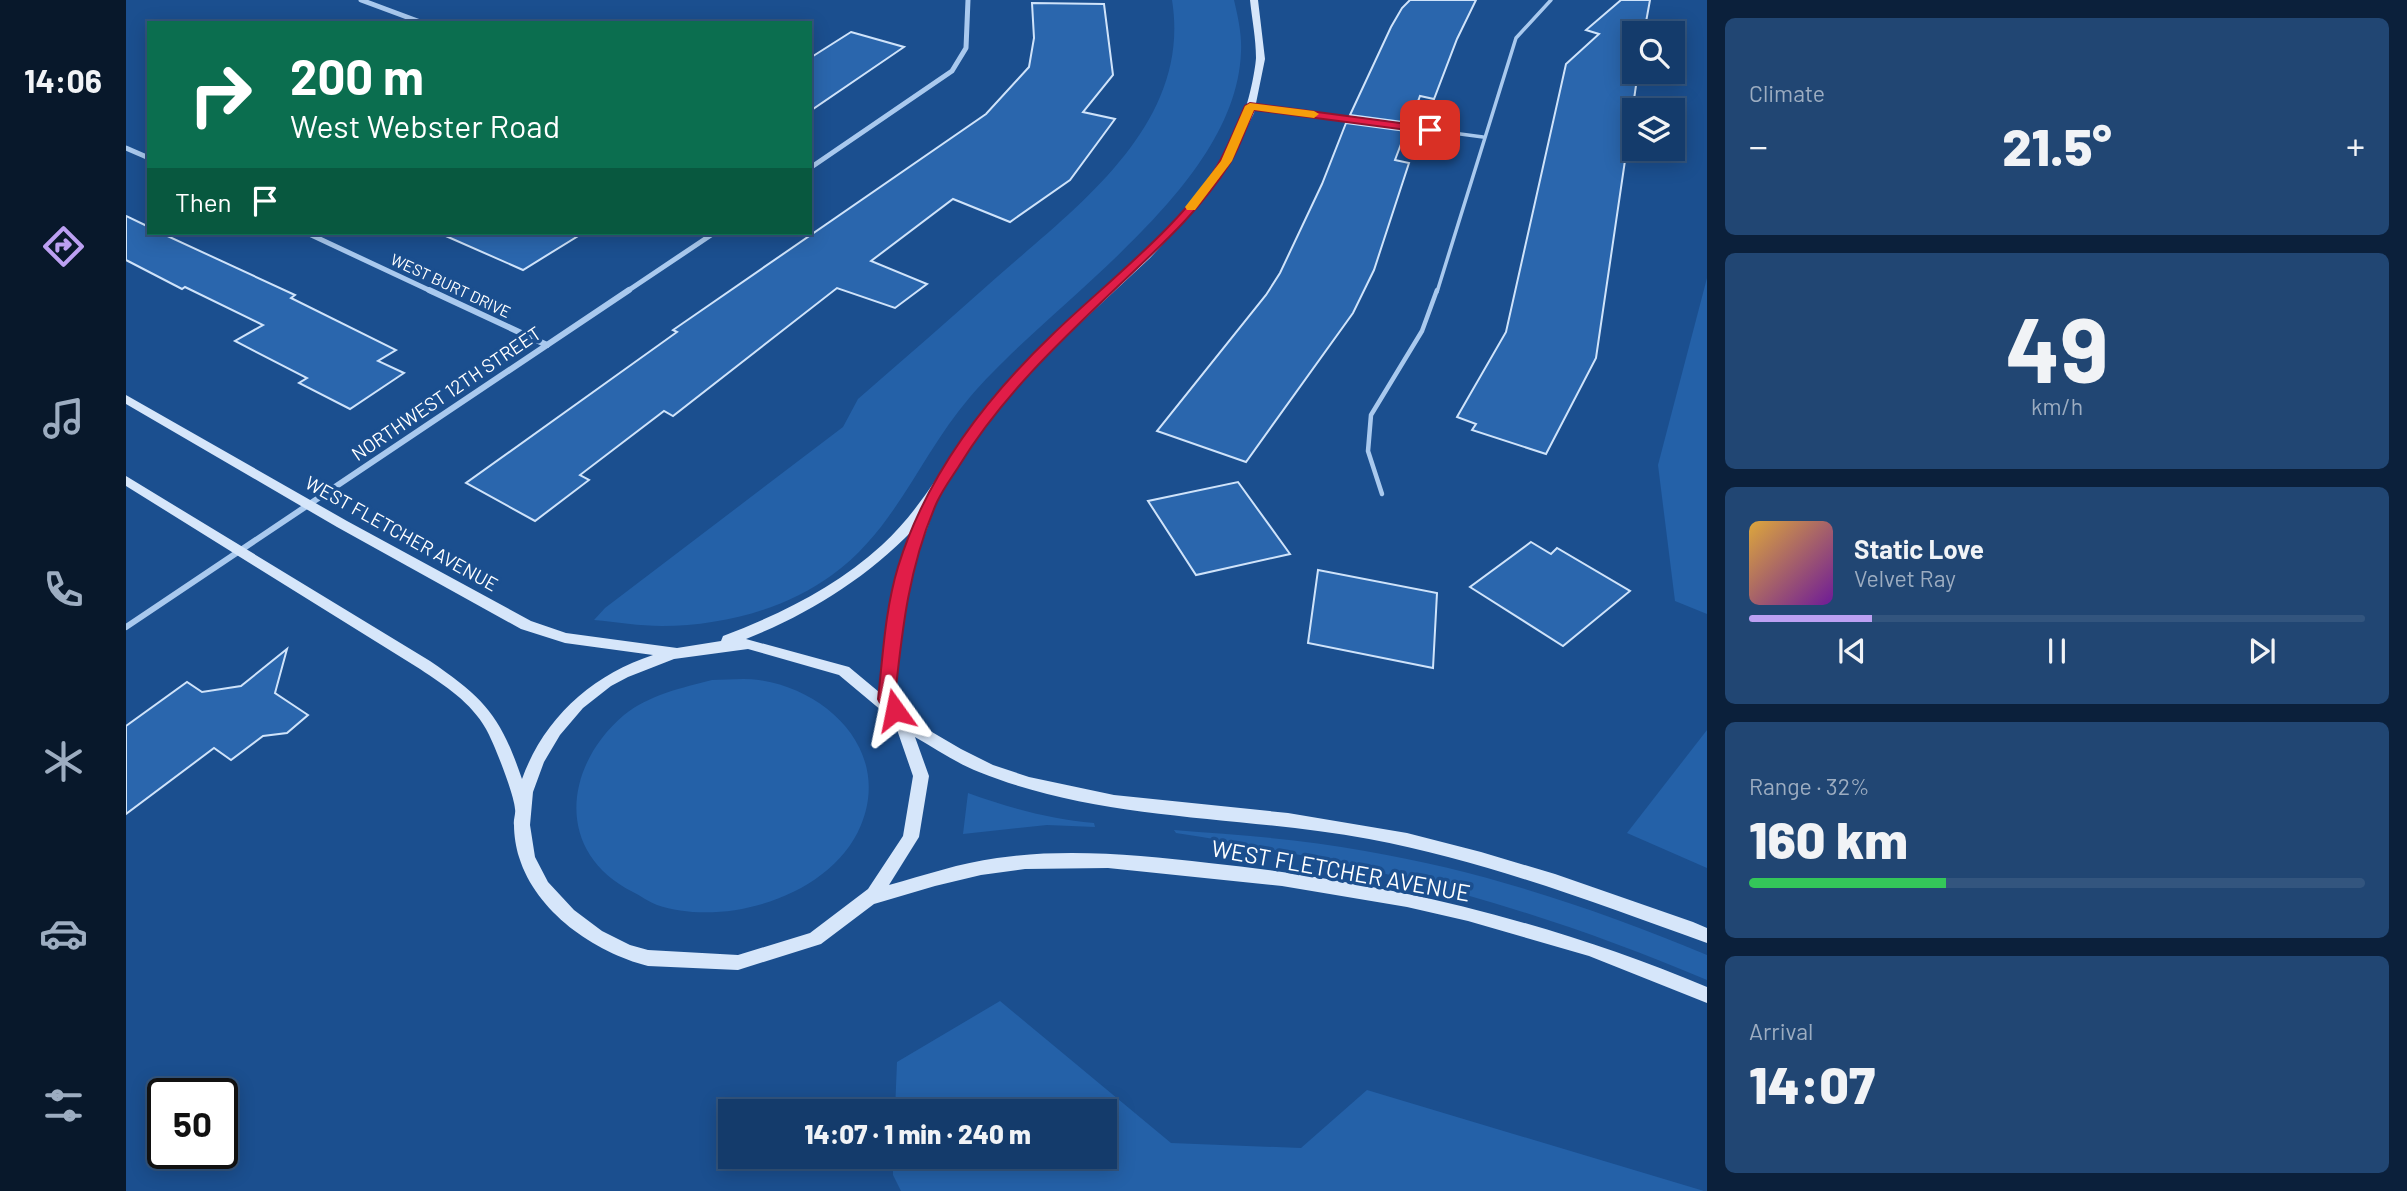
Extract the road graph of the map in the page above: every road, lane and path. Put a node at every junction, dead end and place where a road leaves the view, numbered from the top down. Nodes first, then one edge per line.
1 (361, 0) edge
2 (968, 0) edge
3 (1254, 0) edge
4 (1551, 0) edge
5 (419, 21) edge
6 (1250, 106) junction
7 (1483, 137) junction
8 (126, 148) edge
9 (147, 157) edge
10 (812, 165) edge
11 (311, 235) edge
12 (711, 235) edge
13 (547, 345) junction
14 (126, 398) edge
15 (126, 480) edge
16 (1382, 494) dead end
17 (930, 500) junction
18 (308, 504) junction
19 (240, 550) junction
20 (126, 627) edge
21 (711, 646) junction
22 (677, 652) junction
23 (886, 699) junction
24 (904, 723) junction
25 (522, 804) junction
26 (874, 897) junction
27 (1707, 936) edge
28 (1707, 995) edge

1 - 5 street
2 - 10 street
3 - 6 main road
4 - 7 lane
6 - 7 lane
6 - 17 main road
7 - 16 lane
8 - 9 street
11 - 13 street, WEST BURT DRIVE
12 - 13 street, NORTHWEST 12TH STREET
13 - 18 street, NORTHWEST 12TH STREET
14 - 18 main road, WEST FLETCHER AVENUE
15 - 19 main road
17 - 21 main road
17 - 23 main road
18 - 19 street, NORTHWEST 12TH STREET
18 - 22 main road, WEST FLETCHER AVENUE
19 - 20 street, NORTHWEST 12TH STREET
19 - 25 main road
21 - 22 main road
21 - 23 main road
22 - 25 main road
23 - 24 main road
24 - 26 main road
24 - 27 main road, WEST FLETCHER AVENUE
25 - 26 main road
26 - 28 main road, WEST FLETCHER AVENUE

